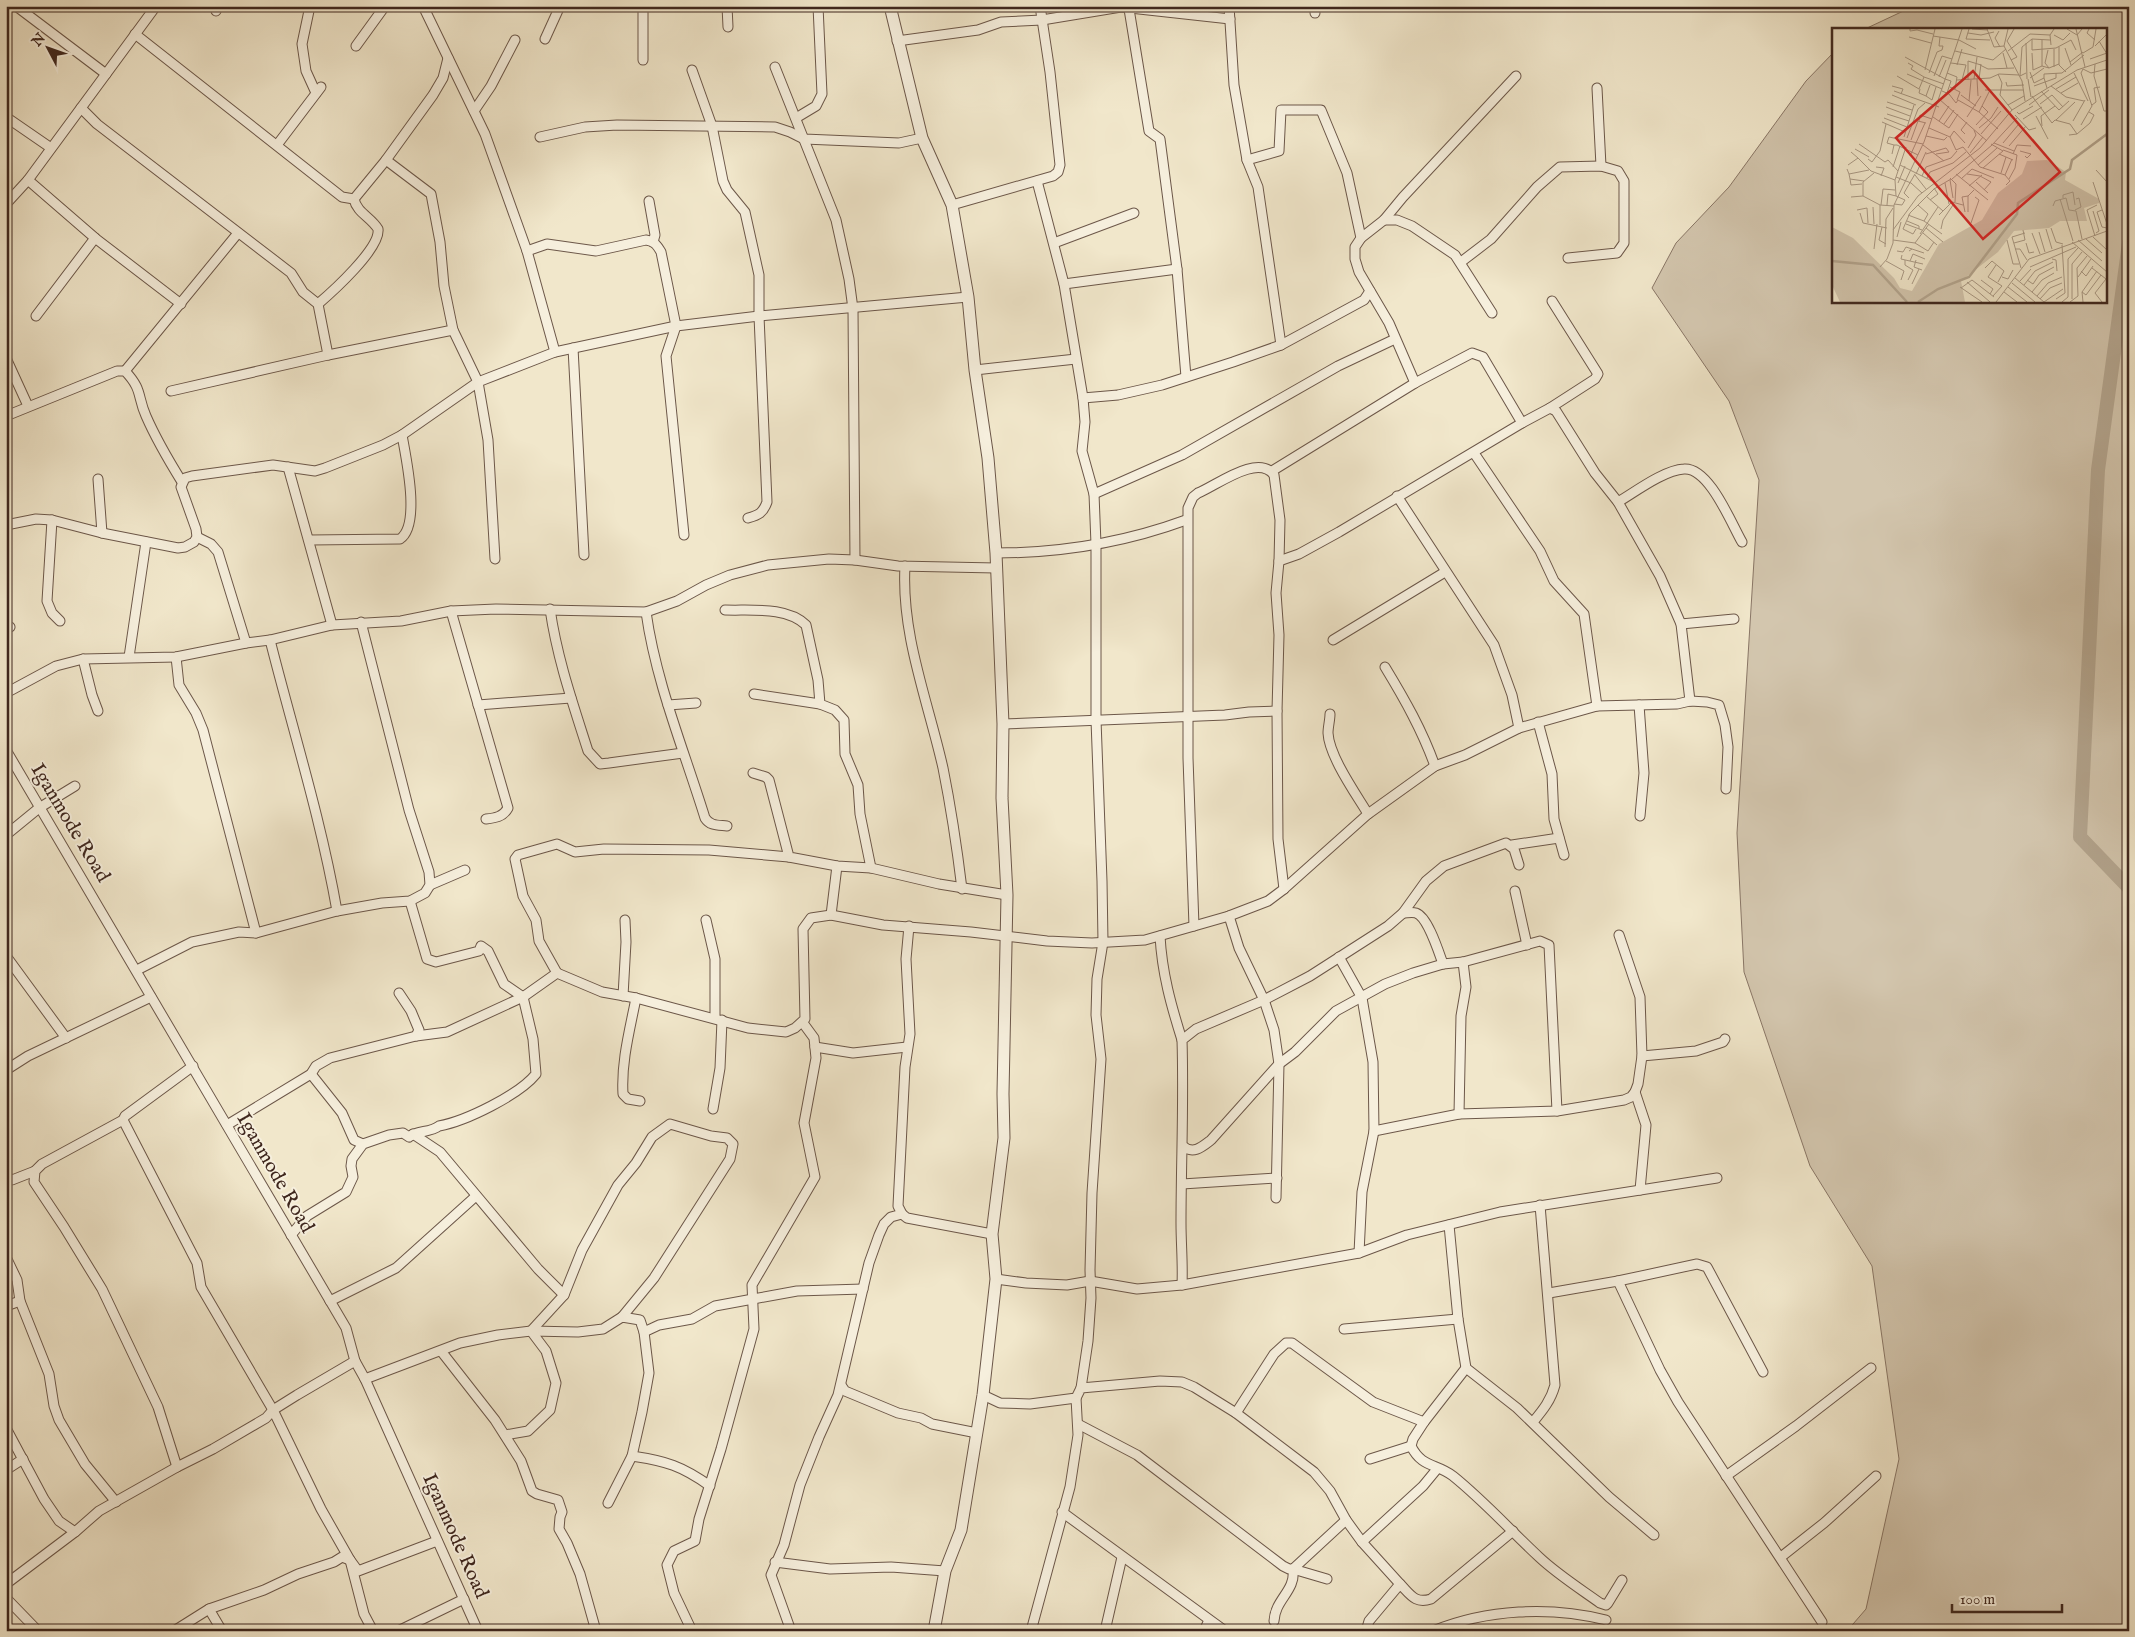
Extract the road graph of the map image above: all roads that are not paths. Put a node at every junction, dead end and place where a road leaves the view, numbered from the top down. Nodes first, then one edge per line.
1 (16, 6) edge
2 (156, 6) edge
3 (310, 6) edge
4 (385, 6) edge
5 (422, 6) edge
6 (560, 6) edge
7 (642, 6) edge
8 (727, 6) edge
9 (818, 6) edge
10 (890, 6) edge
11 (1040, 6) edge
12 (1229, 6) edge
13 (1129, 9) junction
14 (1230, 18) junction
15 (1042, 20) junction
16 (728, 27) dead end
17 (135, 34) junction
18 (546, 39) dead end
19 (515, 40) dead end
20 (897, 41) junction
21 (356, 46) dead end
22 (448, 58) junction
23 (643, 60) dead end
24 (775, 68) dead end
25 (692, 70) dead end
26 (106, 74) junction
27 (1516, 76) dead end
28 (1597, 88) dead end
29 (81, 108) junction
30 (474, 111) junction
31 (6, 117) edge
32 (796, 118) junction
33 (712, 126) junction
34 (540, 137) dead end
35 (922, 138) junction
36 (804, 139) junction
37 (277, 146) junction
38 (50, 148) junction
39 (386, 160) junction
40 (1247, 160) junction
41 (1601, 166) junction
42 (28, 180) junction
43 (1037, 181) junction
44 (354, 199) junction
45 (649, 201) dead end
46 (6, 204) edge
47 (952, 205) junction
48 (1134, 213) dead end
49 (1384, 220) junction
50 (238, 233) junction
51 (95, 238) junction
52 (1361, 238) junction
53 (653, 242) junction
54 (1054, 243) junction
55 (527, 251) junction
56 (1568, 258) dead end
57 (1461, 262) junction
58 (1177, 269) junction
59 (1064, 284) junction
60 (1370, 291) junction
61 (968, 297) junction
62 (1552, 301) dead end
63 (181, 304) junction
64 (318, 304) junction
65 (853, 309) junction
66 (1492, 313) dead end
67 (36, 316) dead end
68 (759, 316) junction
69 (676, 326) junction
70 (453, 330) junction
71 (1395, 339) junction
72 (1281, 345) junction
73 (573, 348) junction
74 (555, 352) junction
75 (328, 355) junction
76 (6, 358) edge
77 (1076, 359) junction
78 (975, 370) junction
79 (124, 371) junction
80 (1186, 377) junction
81 (478, 382) junction
82 (1415, 383) junction
83 (171, 391) dead end
84 (1083, 398) junction
85 (28, 406) junction
86 (1550, 408) junction
87 (6, 416) edge
88 (1522, 423) junction
89 (402, 435) junction
90 (1474, 452) junction
91 (288, 466) junction
92 (1272, 471) junction
93 (98, 479) dead end
94 (182, 482) junction
95 (1094, 494) junction
96 (1397, 496) junction
97 (1618, 502) junction
98 (748, 518) dead end
99 (52, 520) junction
100 (1186, 520) junction
101 (6, 525) edge
102 (102, 533) junction
103 (684, 535) dead end
104 (197, 537) junction
105 (310, 540) junction
106 (146, 542) junction
107 (1742, 542) dead end
108 (1096, 544) junction
109 (996, 553) junction
110 (584, 555) dead end
111 (495, 559) dead end
112 (855, 560) junction
113 (1279, 561) junction
114 (905, 566) junction
115 (996, 568) junction
116 (1445, 572) junction
117 (550, 609) junction
118 (725, 610) dead end
119 (451, 611) junction
120 (646, 612) junction
121 (1734, 618) dead end
122 (60, 621) dead end
123 (361, 622) junction
124 (1680, 624) junction
125 (332, 625) junction
126 (270, 640) junction
127 (1333, 640) dead end
128 (246, 643) junction
129 (129, 657) junction
130 (176, 657) junction
131 (83, 660) junction
132 (1385, 668) dead end
133 (6, 693) edge
134 (754, 694) dead end
135 (571, 698) junction
136 (1690, 701) junction
137 (696, 703) dead end
138 (820, 704) junction
139 (478, 705) junction
140 (668, 705) junction
141 (1639, 705) junction
142 (1597, 706) junction
143 (1277, 711) junction
144 (98, 712) dead end
145 (1330, 714) dead end
146 (1188, 716) junction
147 (1096, 720) junction
148 (1538, 722) junction
149 (1002, 724) junction
150 (1519, 728) junction
151 (6, 750) edge
152 (683, 753) junction
153 (1435, 766) junction
154 (753, 773) dead end
155 (75, 786) dead end
156 (1726, 789) dead end
157 (39, 808) junction
158 (1368, 814) junction
159 (1640, 816) dead end
160 (486, 819) dead end
161 (727, 826) dead end
162 (6, 835) edge
163 (1559, 838) junction
164 (1512, 845) junction
165 (1564, 855) dead end
166 (789, 857) junction
167 (1519, 865) dead end
168 (837, 866) junction
169 (871, 868) junction
170 (465, 870) dead end
171 (430, 885) junction
172 (962, 888) junction
173 (1284, 889) junction
174 (1516, 891) dead end
175 (1008, 895) junction
176 (410, 901) junction
177 (337, 911) junction
178 (1403, 913) junction
179 (831, 915) junction
180 (1229, 916) junction
181 (624, 920) dead end
182 (706, 920) dead end
183 (909, 926) junction
184 (1194, 926) junction
185 (256, 933) junction
186 (1619, 935) dead end
187 (1008, 936) junction
188 (1160, 936) junction
189 (1103, 942) junction
190 (1527, 945) junction
191 (6, 956) edge
192 (1339, 957) junction
193 (1463, 962) junction
194 (1443, 964) junction
195 (137, 970) junction
196 (558, 973) junction
197 (400, 993) dead end
198 (151, 996) junction
199 (623, 996) junction
200 (523, 997) junction
201 (636, 998) junction
202 (1362, 998) junction
203 (1264, 1000) junction
204 (719, 1019) junction
205 (803, 1023) junction
206 (416, 1036) junction
207 (66, 1038) junction
208 (1725, 1039) dead end
209 (1182, 1040) junction
210 (815, 1047) junction
211 (907, 1047) junction
212 (1642, 1056) junction
213 (1279, 1064) junction
214 (193, 1066) junction
215 (6, 1070) edge
216 (311, 1074) junction
217 (1636, 1092) junction
218 (640, 1101) dead end
219 (713, 1108) dead end
220 (1557, 1111) junction
221 (1459, 1114) junction
222 (123, 1120) junction
223 (227, 1125) junction
224 (1374, 1131) junction
225 (413, 1134) junction
226 (363, 1144) junction
227 (1183, 1146) junction
228 (35, 1172) junction
229 (6, 1176) edge
230 (1277, 1178) junction
231 (1717, 1178) dead end
232 (1182, 1184) junction
233 (1640, 1190) junction
234 (476, 1196) junction
235 (1276, 1198) dead end
236 (1540, 1205) junction
237 (902, 1214) junction
238 (1449, 1225) junction
239 (992, 1234) junction
240 (291, 1235) junction
241 (1359, 1253) junction
242 (6, 1257) edge
243 (996, 1279) junction
244 (1618, 1280) junction
245 (1090, 1282) junction
246 (1182, 1285) junction
247 (863, 1289) junction
248 (1548, 1293) junction
249 (564, 1294) junction
250 (752, 1298) junction
251 (20, 1301) junction
252 (330, 1301) junction
253 (6, 1306) edge
254 (622, 1317) junction
255 (1458, 1319) junction
256 (1344, 1329) dead end
257 (531, 1331) junction
258 (644, 1332) junction
259 (441, 1351) junction
260 (355, 1361) junction
261 (1466, 1368) junction
262 (1871, 1368) dead end
263 (1763, 1372) dead end
264 (365, 1379) junction
265 (841, 1385) junction
266 (1081, 1388) junction
267 (983, 1394) junction
268 (1076, 1398) junction
269 (273, 1410) junction
270 (1236, 1413) junction
271 (1424, 1422) junction
272 (1533, 1422) junction
273 (1078, 1424) junction
274 (6, 1428) edge
275 (978, 1433) junction
276 (505, 1435) junction
277 (1411, 1446) junction
278 (632, 1456) junction
279 (23, 1459) junction
280 (1370, 1459) dead end
281 (177, 1467) junction
282 (1437, 1469) junction
283 (6, 1470) edge
284 (1726, 1476) junction
285 (1876, 1476) dead end
286 (710, 1486) junction
287 (116, 1502) junction
288 (608, 1503) dead end
289 (1062, 1512) junction
290 (1346, 1520) junction
291 (1513, 1531) junction
292 (75, 1532) junction
293 (1654, 1535) dead end
294 (438, 1541) junction
295 (1362, 1542) junction
296 (1122, 1557) junction
297 (1781, 1557) junction
298 (350, 1560) junction
299 (775, 1562) junction
300 (1293, 1569) junction
301 (945, 1571) junction
302 (1327, 1579) dead end
303 (1622, 1580) dead end
304 (6, 1584) edge
305 (1400, 1584) junction
306 (6, 1598) edge
307 (464, 1599) junction
308 (209, 1609) junction
309 (1209, 1620) junction
310 (1606, 1620) dead end
311 (1274, 1621) dead end
312 (1822, 1622) dead end
313 (38, 1631) edge
314 (174, 1631) edge
315 (222, 1631) edge
316 (373, 1631) edge
317 (398, 1631) edge
318 (478, 1631) edge
319 (596, 1631) edge
320 (692, 1631) edge
321 (791, 1631) edge
322 (934, 1631) edge
323 (1031, 1631) edge
324 (1105, 1631) edge
325 (1204, 1631) edge
326 (1225, 1631) edge
327 (1366, 1631) edge
328 (1433, 1631) edge

1 - 26 street
2 - 17 street
3 - 37 street
4 - 21 street
5 - 22 street
6 - 18 street
7 - 23 street
8 - 16 street
9 - 32 street
10 - 20 street
11 - 15 street
12 - 14 street
13 - 14 street
13 - 15 street
13 - 58 street
14 - 40 street
15 - 20 street
15 - 43 street
17 - 26 street
17 - 37 street
19 - 30 street
20 - 35 street
22 - 30 street
22 - 39 street
24 - 32 street
25 - 33 street
26 - 29 street
27 - 49 street
28 - 41 street
29 - 38 street
29 - 50 street
30 - 55 street
31 - 38 street
32 - 36 street
33 - 34 street
33 - 36 street
33 - 68 street
35 - 36 street
35 - 47 street
36 - 65 street
37 - 44 street
38 - 42 street
39 - 44 street
39 - 70 street
40 - 52 street
40 - 72 street
41 - 56 street
41 - 57 street
42 - 46 street
42 - 51 street
43 - 47 street
43 - 54 street
44 - 64 street
45 - 53 street
47 - 61 street
48 - 54 street
49 - 52 street
49 - 57 street
50 - 63 street
50 - 64 street
51 - 63 street
51 - 67 street
52 - 60 street
53 - 55 street
53 - 69 street
54 - 59 street
55 - 74 street
57 - 66 street
58 - 59 street
58 - 80 street
59 - 77 street
60 - 71 street
60 - 72 street
61 - 65 street
61 - 78 street
62 - 86 street
63 - 79 street
64 - 75 street
65 - 68 street
65 - 112 street
68 - 69 street
68 - 98 street
69 - 73 street
69 - 103 street
70 - 75 street
70 - 81 street
71 - 82 street
71 - 95 street
72 - 80 street
73 - 74 street
73 - 110 street
74 - 81 street
75 - 83 street
76 - 85 street
77 - 78 street
77 - 84 street
78 - 109 street
79 - 85 street
79 - 94 street
80 - 84 street
81 - 89 street
81 - 111 street
82 - 88 street
82 - 92 street
84 - 95 street
85 - 87 street
86 - 88 street
86 - 97 street
88 - 90 street
89 - 91 street
89 - 105 street
90 - 96 street
90 - 142 street
91 - 94 street
91 - 105 street
92 - 100 street
92 - 113 street
93 - 102 street
94 - 104 street
95 - 108 street
96 - 113 street
96 - 116 street
97 - 107 street
97 - 124 street
99 - 101 street
99 - 102 street
99 - 122 street
100 - 108 street
100 - 146 street
102 - 106 street
104 - 106 street
104 - 128 street
105 - 125 street
106 - 129 street
108 - 109 street
108 - 147 street
109 - 115 street
112 - 114 street
112 - 120 street
113 - 143 street
114 - 115 street
114 - 172 street
115 - 149 street
116 - 127 street
116 - 150 street
117 - 119 street
117 - 120 street
117 - 135 street
118 - 138 street
119 - 123 street
119 - 139 street
120 - 140 street
121 - 124 street
123 - 125 street
123 - 171 street
124 - 136 street
125 - 126 street
126 - 128 street
126 - 177 street
128 - 130 street
129 - 130 street
129 - 131 street
130 - 185 street
131 - 133 street
131 - 144 street
132 - 153 street
134 - 138 street
135 - 139 street
135 - 152 street
136 - 141 street
136 - 156 street
137 - 140 street
138 - 169 street
139 - 160 street
140 - 152 street
141 - 142 street
141 - 159 street
142 - 148 street
143 - 146 street
143 - 173 street
145 - 158 street
146 - 147 street
146 - 184 street
147 - 149 street
147 - 189 street
148 - 150 street
148 - 163 street
149 - 175 street
150 - 153 street
151 - 157 street, Iganmode Road
152 - 161 street
153 - 158 street
154 - 166 street
155 - 157 street
157 - 162 street
157 - 195 street, Iganmode Road
158 - 173 street
163 - 164 street
163 - 165 street
164 - 167 street
164 - 178 street
166 - 168 street
166 - 196 street
168 - 169 street
168 - 179 street
169 - 172 street
170 - 171 street
171 - 176 street
172 - 175 street
173 - 180 street
174 - 190 street
175 - 187 street
176 - 177 street
176 - 200 street
177 - 185 street
178 - 192 street
178 - 194 street
179 - 183 street
179 - 205 street
180 - 184 street
180 - 203 street
181 - 199 street
182 - 204 street
183 - 187 street
183 - 211 street
184 - 188 street
185 - 195 street
186 - 212 street
187 - 189 street
187 - 239 street
188 - 189 street
188 - 209 street
189 - 245 street
190 - 193 street
190 - 220 street
191 - 207 street
192 - 202 street
192 - 203 street
193 - 194 street
193 - 221 street
194 - 202 street
195 - 198 street, Iganmode Road
196 - 199 street
196 - 200 street
197 - 206 street
198 - 207 street
198 - 214 street, Iganmode Road
199 - 201 street
200 - 206 street
200 - 225 street
201 - 204 street
201 - 218 street
202 - 213 street
202 - 224 street
203 - 209 street
203 - 213 street
204 - 205 street
204 - 219 street
205 - 210 street
206 - 216 street
207 - 215 street
208 - 212 street
209 - 227 street
210 - 211 street
210 - 250 street
211 - 237 street
212 - 217 street
213 - 227 street
213 - 230 street
214 - 222 street
214 - 223 street, Iganmode Road
216 - 223 street
216 - 226 street
217 - 220 street
217 - 233 street
220 - 221 street
221 - 224 street
222 - 228 street
222 - 269 street
223 - 240 street, Iganmode Road
224 - 241 street
225 - 226 street
225 - 234 street
226 - 240 street
227 - 232 street
228 - 229 street
228 - 281 street
230 - 232 street
230 - 235 street
231 - 233 street
232 - 246 street
233 - 236 street
234 - 249 street
234 - 252 street
236 - 238 street
236 - 248 street
237 - 239 street
237 - 247 street
238 - 241 street
238 - 255 street
239 - 243 street
240 - 252 street, Iganmode Road
241 - 246 street
242 - 251 street
243 - 245 street
243 - 267 street
244 - 248 street
244 - 263 street
244 - 284 street
245 - 246 street
245 - 266 street
247 - 250 street
247 - 265 street
248 - 272 street
249 - 254 street
249 - 257 street
250 - 258 street
250 - 286 street
251 - 253 street
251 - 287 street
252 - 260 street, Iganmode Road
254 - 257 street
254 - 258 street
255 - 256 street
255 - 261 street
257 - 259 street
257 - 276 street
258 - 278 street
259 - 264 street
259 - 276 street
260 - 264 street, Iganmode Road
260 - 269 street
261 - 271 street
261 - 272 street
262 - 284 street
264 - 294 street, Iganmode Road
265 - 275 street
265 - 299 street
266 - 268 street
266 - 270 street
267 - 268 street
267 - 275 street
268 - 273 street
269 - 281 street
269 - 298 street
270 - 271 street
270 - 290 street
271 - 277 street
272 - 293 street
273 - 289 street
273 - 300 street
274 - 279 street
275 - 301 street
276 - 319 street
277 - 280 street
277 - 282 street
278 - 286 street
278 - 288 street
279 - 283 street
279 - 292 street
281 - 287 street
282 - 291 street
282 - 295 street
284 - 297 street
285 - 297 street
286 - 320 street
287 - 292 street
289 - 296 street
289 - 323 street
290 - 295 street
290 - 300 street
291 - 303 street
291 - 305 street
292 - 304 street
294 - 298 street
294 - 307 street, Iganmode Road
295 - 305 street
296 - 309 street
296 - 324 street
297 - 312 street
298 - 308 street
298 - 316 street
299 - 301 street
299 - 321 street
300 - 302 street
300 - 311 street
301 - 322 street
305 - 327 street
306 - 313 street
307 - 317 street
307 - 318 street, Iganmode Road
308 - 314 street
308 - 315 street
309 - 325 street
309 - 326 street
310 - 328 street

